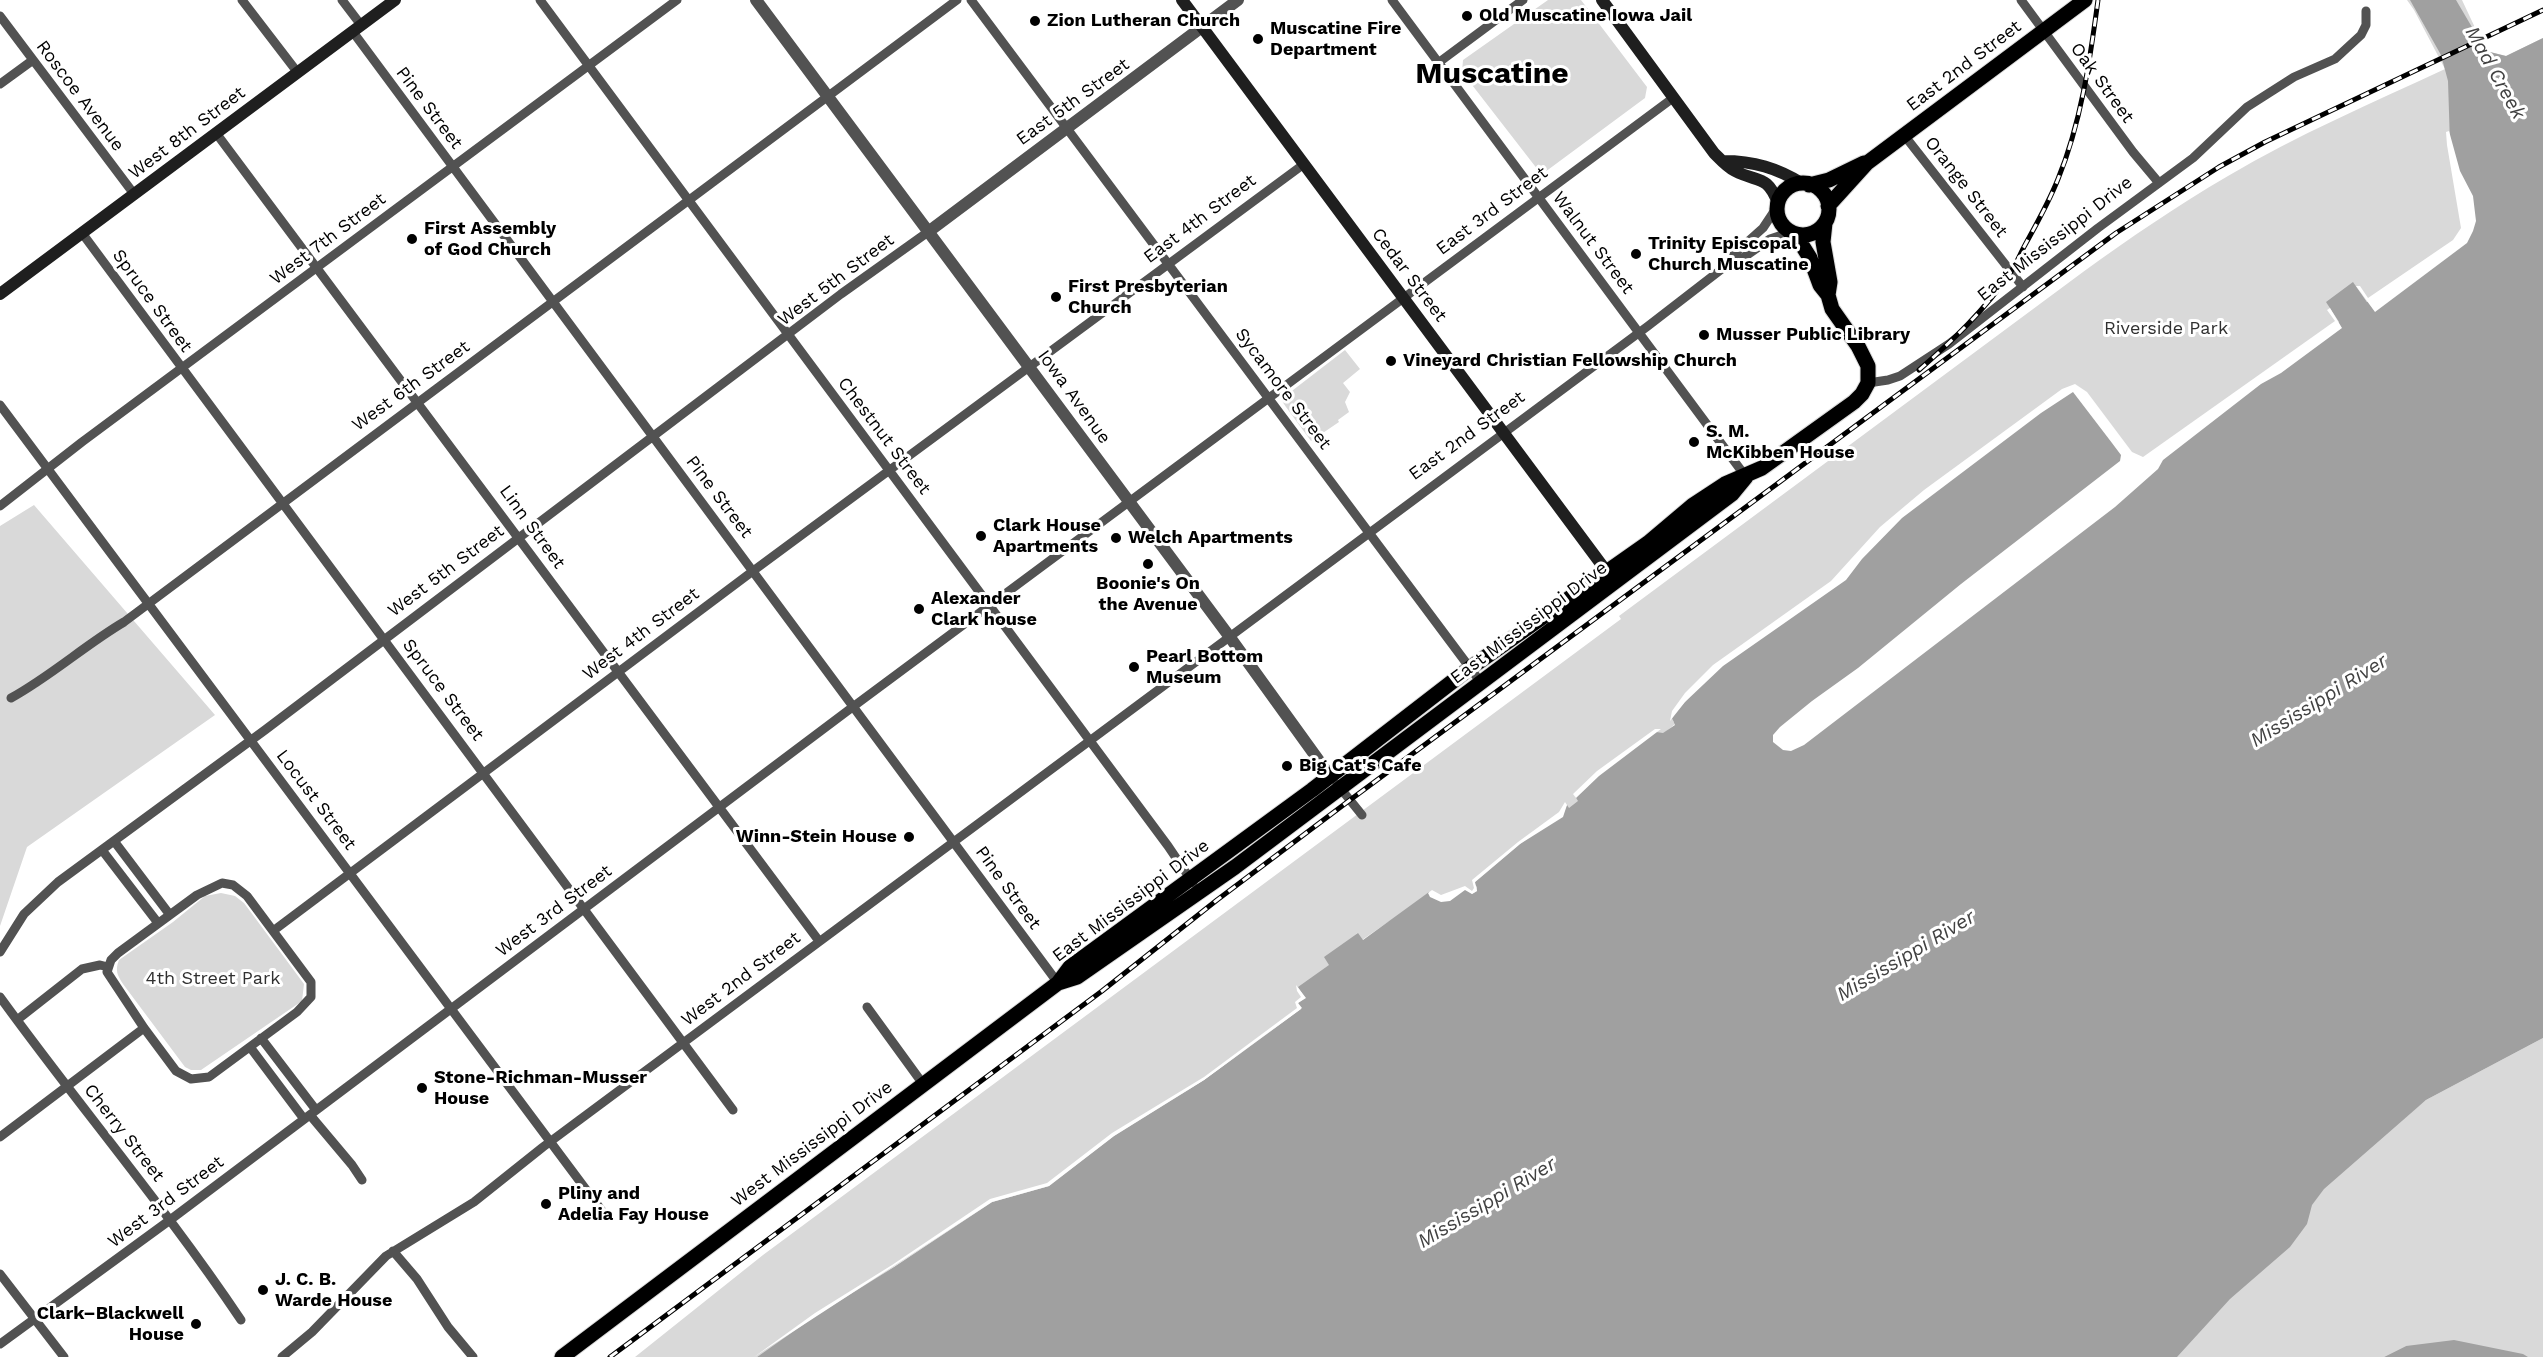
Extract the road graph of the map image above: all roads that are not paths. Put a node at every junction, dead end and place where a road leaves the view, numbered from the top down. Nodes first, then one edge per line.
1 (242, 0) edge
2 (342, 0) edge
3 (395, 0) edge
4 (540, 0) edge
5 (677, 0) edge
6 (756, 0) edge
7 (957, 0) edge
8 (972, 0) edge
9 (1182, 0) edge
10 (1238, 0) edge
11 (1392, 0) edge
12 (1523, 0) edge
13 (1602, 0) edge
14 (2021, 0) edge
15 (2085, 0) edge
16 (2366, 11) dead end
17 (0, 16) edge
18 (1203, 27) junction
19 (357, 29) junction
20 (2044, 31) junction
21 (33, 60) junction
22 (1438, 63) junction
23 (588, 66) junction
24 (298, 73) junction
25 (0, 84) edge
26 (828, 97) junction
27 (1673, 98) junction
28 (1067, 128) junction
29 (216, 134) junction
30 (1904, 135) junction
31 (1723, 161) junction
32 (1867, 163) junction
33 (1304, 164) junction
34 (453, 167) junction
35 (2159, 183) junction
36 (1806, 184) junction
37 (134, 194) junction
38 (1538, 197) junction
39 (688, 200) junction
40 (1777, 205) junction
41 (1828, 206) junction
42 (1825, 223) junction
43 (928, 232) junction
44 (82, 233) junction
45 (1793, 233) junction
46 (1168, 264) junction
47 (1726, 265) junction
48 (318, 267) junction
49 (2024, 287) junction
50 (0, 294) edge
51 (1828, 295) junction
52 (1404, 298) junction
53 (552, 302) junction
54 (1639, 333) junction
55 (789, 335) junction
56 (1030, 366) junction
57 (182, 369) junction
58 (1868, 383) junction
59 (1268, 397) junction
60 (418, 402) junction
61 (0, 405) edge
62 (1504, 433) junction
63 (652, 436) junction
64 (49, 469) junction
65 (889, 470) junction
66 (1746, 477) junction
67 (1128, 502) junction
68 (283, 503) junction
69 (0, 506) edge
70 (1369, 533) junction
71 (518, 537) junction
72 (753, 571) junction
73 (1607, 572) junction
74 (148, 603) junction
75 (990, 605) junction
76 (1229, 636) junction
77 (384, 639) junction
78 (1470, 668) junction
79 (618, 672) junction
80 (1482, 684) junction
81 (11, 698) dead end
82 (854, 706) junction
83 (250, 740) junction
84 (1089, 740) junction
85 (484, 773) junction
86 (1330, 776) junction
87 (1340, 789) junction
88 (719, 807) junction
89 (1362, 815) dead end
90 (114, 841) junction
91 (953, 841) junction
92 (102, 850) junction
93 (351, 873) junction
94 (1190, 878) junction
95 (1200, 892) junction
96 (585, 908) junction
97 (170, 915) junction
98 (158, 923) junction
99 (273, 931) junction
100 (819, 941) junction
101 (0, 952) edge
102 (108, 967) junction
103 (1058, 982) junction
104 (0, 997) edge
105 (867, 1007) dead end
106 (451, 1008) junction
107 (16, 1020) junction
108 (144, 1028) junction
109 (261, 1038) junction
110 (685, 1042) junction
111 (250, 1047) junction
112 (922, 1084) junction
113 (68, 1087) junction
114 (733, 1110) dead end
115 (310, 1114) junction
116 (0, 1137) edge
117 (551, 1142) junction
118 (362, 1180) dead end
119 (605, 1215) dead end
120 (170, 1220) junction
121 (393, 1251) junction
122 (0, 1274) edge
123 (36, 1320) junction
124 (241, 1320) dead end
125 (0, 1344) edge
126 (64, 1357) edge
127 (282, 1357) edge
128 (473, 1357) edge
129 (561, 1357) edge

1 - 24 street
2 - 19 street, Pine Street
3 - 19 main road, West 8th Street
4 - 23 street, Chestnut Street
5 - 23 street, West 7th Street
6 - 26 street, Iowa Avenue
7 - 26 street, West 6th Street
8 - 28 street, Sycamore Street
9 - 18 main road, Cedar Street
10 - 18 street, East 5th Street
11 - 22 street, Walnut Street
12 - 22 street
13 - 27 main road
14 - 20 street, Oak Street
15 - 20 main road, East 2nd Street
16 - 35 street, East Mississippi Drive
17 - 21 street, Roscoe Avenue
18 - 28 street, East 5th Street
18 - 33 main road, Cedar Street
19 - 24 main road, West 8th Street
19 - 34 street, Pine Street
20 - 30 main road, East 2nd Street
20 - 35 street, Oak Street
21 - 25 street
21 - 37 street, Roscoe Avenue
22 - 38 street, Walnut Street
23 - 34 street, West 7th Street
23 - 39 street, Chestnut Street
24 - 29 main road, West 8th Street
26 - 39 street, West 6th Street
26 - 43 street, Iowa Avenue
27 - 31 main road
27 - 38 street, East 3rd Street
28 - 43 street, East 5th Street
28 - 46 street, Sycamore Street
29 - 37 main road, West 8th Street
29 - 48 street, Linn Street
30 - 32 main road, East 2nd Street
30 - 49 street, Orange Street
31 - 36 main road
31 - 40 main road
32 - 36 main road, East 2nd Street
32 - 41 main road, East 2nd Street
33 - 46 street, East 4th Street
33 - 52 main road, Cedar Street
34 - 48 street, West 7th Street
34 - 53 street, Pine Street
35 - 49 street, East Mississippi Drive
36 - 40 main road
36 - 41 main road
37 - 44 main road, West 8th Street
38 - 52 street, East 3rd Street
38 - 54 street, Walnut Street
39 - 53 street, West 6th Street
39 - 55 street, Chestnut Street
40 - 45 main road
40 - 47 street, East 2nd Street
41 - 42 main road
42 - 45 main road
42 - 51 main road
43 - 55 street, West 5th Street
43 - 56 street, Iowa Avenue
44 - 50 main road, West 8th Street
44 - 57 street, Spruce Street
45 - 47 street, East 2nd Street
45 - 51 main road
46 - 56 street, East 4th Street
46 - 59 street, Sycamore Street
47 - 54 street, East 2nd Street
48 - 57 street, West 7th Street
48 - 60 street, Linn Street
49 - 58 street, East Mississippi Drive
51 - 58 main road
52 - 59 street, East 3rd Street
52 - 62 main road, Cedar Street
53 - 60 street, West 6th Street
53 - 63 street, Pine Street
54 - 62 street, East 2nd Street
54 - 66 street, Walnut Street
55 - 63 street, West 5th Street
55 - 65 street, Chestnut Street
56 - 65 street, West 4th Street
56 - 67 street, Iowa Avenue
57 - 64 street, West 7th Street
57 - 68 street, Spruce Street
58 - 66 main road, East Mississippi Drive
59 - 67 street, East 3rd Street
59 - 70 street, Sycamore Street
60 - 68 street, West 6th Street
60 - 71 street, Linn Street
61 - 64 street, Locust Street
62 - 70 street, East 2nd Street
62 - 73 main road, Cedar Street
63 - 71 street, West 5th Street
63 - 72 street, Pine Street
64 - 69 street, West 7th Street
64 - 74 street, Locust Street
65 - 72 street, West 4th Street
65 - 75 street, Chestnut Street
66 - 73 main road, East Mississippi Drive
66 - 80 main road, East Mississippi Drive
67 - 75 street, West 3rd Street
67 - 76 street, Iowa Avenue
68 - 74 street, West 6th Street
68 - 77 street, Spruce Street
70 - 76 street, East 2nd Street
70 - 78 street, Sycamore Street
71 - 77 street, West 5th Street
71 - 79 street, Linn Street
72 - 79 street, West 4th Street
72 - 82 street, Pine Street
73 - 78 main road, East Mississippi Drive
74 - 81 street, West 6th Street
74 - 83 street, Locust Street
75 - 82 street, West 3rd Street
75 - 84 street, Chestnut Street
76 - 84 street, West 2nd Street
76 - 86 street, Iowa Avenue
77 - 83 street, West 5th Street
77 - 85 street, Spruce Street
78 - 80 street, Sycamore Street
78 - 86 main road, East Mississippi Drive
79 - 85 street, West 4th Street
79 - 88 street, Linn Street
80 - 87 main road, East Mississippi Drive
82 - 88 street, West 3rd Street
82 - 91 street, Pine Street
83 - 90 street, West 5th Street
83 - 93 street, Locust Street
84 - 91 street, West 2nd Street
84 - 94 street, Chestnut Street
85 - 93 street, West 4th Street
85 - 96 street, Spruce Street
86 - 87 street, Iowa Avenue
86 - 94 main road, East Mississippi Drive
87 - 89 street, Iowa Avenue
87 - 95 main road, East Mississippi Drive
88 - 96 street, West 3rd Street
88 - 100 street, Linn Street
90 - 92 street, West 5th Street
90 - 97 street
91 - 100 street, West 2nd Street
91 - 103 street, Pine Street
92 - 98 street
92 - 101 street, West 5th Street
93 - 99 street, West 4th Street
93 - 106 street, Locust Street
94 - 95 street, Chestnut Street
94 - 103 main road, East Mississippi Drive
95 - 103 main road, East Mississippi Drive
96 - 106 street, West 3rd Street
96 - 110 street, Spruce Street
97 - 98 street
97 - 99 street
98 - 102 street
99 - 109 street
100 - 110 street, West 2nd Street
102 - 107 street
102 - 108 street
103 - 112 main road, West Mississippi Drive
104 - 107 street, Cherry Street
105 - 112 street
106 - 115 street, West 3rd Street
106 - 117 street, Locust Street
107 - 113 street, Cherry Street
108 - 111 street
108 - 113 street
109 - 111 street
109 - 115 street
110 - 114 street, Spruce Street
110 - 117 street, West 2nd Street
111 - 115 street
112 - 129 main road, West Mississippi Drive
113 - 116 street
113 - 120 street, Cherry Street
115 - 118 street
115 - 120 street, West 3rd Street
117 - 119 street, Locust Street
117 - 121 street, West 2nd Street
120 - 123 street, West 3rd Street
120 - 124 street, Cherry Street
121 - 127 street, West 2nd Street
121 - 128 street
122 - 123 street
123 - 125 street, West 3rd Street
123 - 126 street

